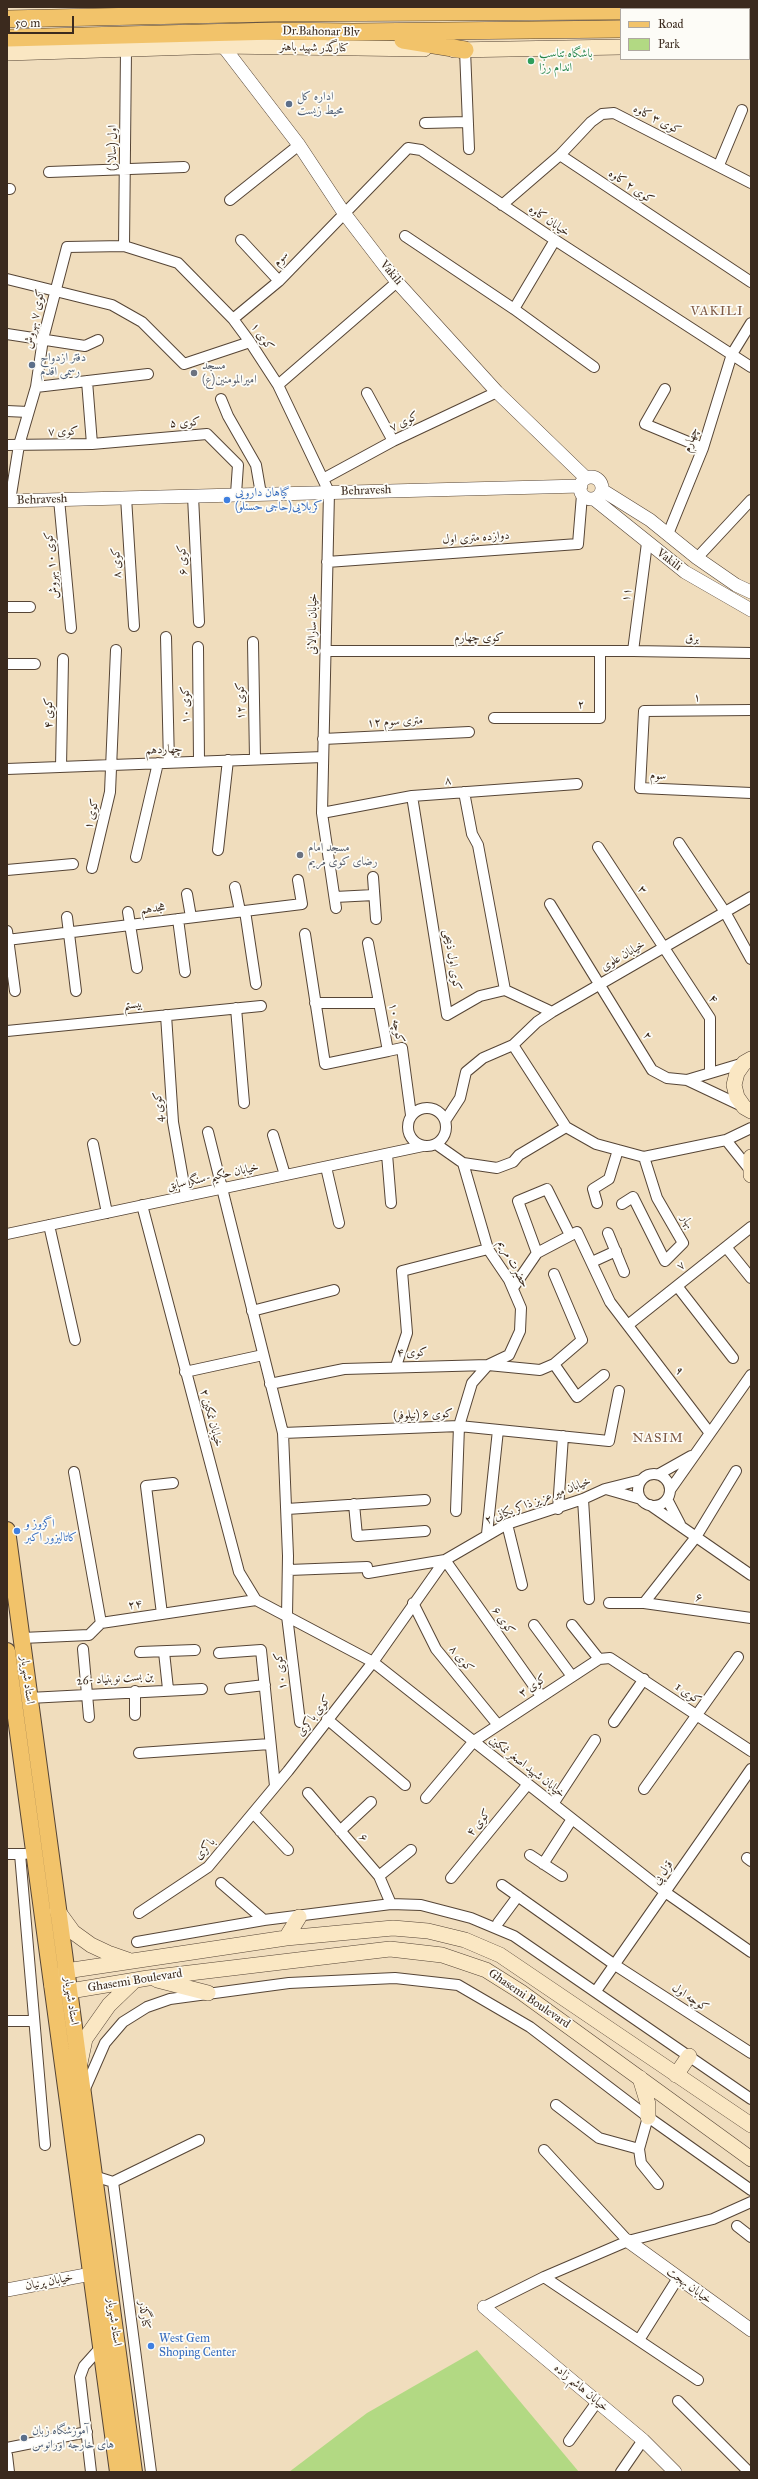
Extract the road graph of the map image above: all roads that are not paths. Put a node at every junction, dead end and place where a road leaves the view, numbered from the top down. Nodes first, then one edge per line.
1 (519, 7) edge
2 (620, 11) edge
3 (487, 13) junction
4 (14, 19) edge
5 (620, 30) edge
6 (353, 32) junction
7 (14, 38) edge
8 (223, 46) junction
9 (620, 48) edge
10 (126, 50) junction
11 (465, 50) junction
12 (7, 54) edge
13 (742, 110) dead end
14 (425, 122) dead end
15 (467, 122) junction
16 (299, 145) junction
17 (469, 149) dead end
18 (560, 155) junction
19 (719, 165) junction
20 (184, 167) dead end
21 (127, 168) junction
22 (49, 172) dead end
23 (751, 183) edge
24 (230, 200) dead end
25 (502, 205) junction
26 (344, 213) junction
27 (405, 236) dead end
28 (241, 240) dead end
29 (554, 240) junction
30 (124, 246) junction
31 (7, 279) edge
32 (279, 281) junction
33 (397, 282) junction
34 (751, 282) edge
35 (54, 292) junction
36 (514, 309) junction
37 (233, 319) junction
38 (751, 323) edge
39 (7, 334) edge
40 (43, 340) junction
41 (98, 340) dead end
42 (250, 342) junction
43 (732, 354) junction
44 (751, 366) edge
45 (594, 367) dead end
46 (148, 374) dead end
47 (87, 381) junction
48 (278, 385) junction
49 (36, 387) junction
50 (665, 390) dead end
51 (497, 392) junction
52 (367, 394) dead end
53 (221, 399) dead end
54 (7, 411) edge
55 (28, 412) junction
56 (393, 441) junction
57 (92, 444) junction
58 (7, 445) edge
59 (19, 445) junction
60 (703, 448) junction
61 (323, 479) junction
62 (589, 489) junction
63 (329, 492) junction
64 (236, 494) junction
65 (261, 494) junction
66 (193, 496) junction
67 (126, 498) junction
68 (59, 499) junction
69 (751, 500) edge
70 (8, 501) edge
71 (668, 534) junction
72 (647, 543) junction
73 (697, 558) junction
74 (327, 562) junction
75 (751, 592) edge
76 (30, 606) dead end
77 (7, 607) edge
78 (751, 610) edge
79 (199, 622) dead end
80 (134, 626) dead end
81 (71, 628) dead end
82 (166, 637) dead end
83 (253, 642) dead end
84 (198, 647) dead end
85 (116, 650) dead end
86 (600, 651) junction
87 (633, 651) junction
88 (325, 652) junction
89 (751, 653) edge
90 (63, 659) dead end
91 (7, 664) edge
92 (35, 664) dead end
93 (751, 710) edge
94 (644, 711) joint
95 (494, 718) dead end
96 (469, 732) dead end
97 (323, 739) junction
98 (323, 757) junction
99 (255, 759) junction
100 (228, 760) junction
101 (199, 762) junction
102 (158, 763) junction
103 (169, 763) junction
104 (112, 765) junction
105 (61, 767) junction
106 (7, 769) edge
107 (577, 784) dead end
108 (464, 792) junction
109 (751, 793) edge
110 (412, 796) junction
111 (322, 813) junction
112 (679, 843) dead end
113 (598, 848) dead end
114 (218, 850) dead end
115 (136, 857) dead end
116 (73, 864) dead end
117 (92, 868) dead end
118 (7, 870) edge
119 (373, 877) dead end
120 (298, 880) dead end
121 (235, 887) dead end
122 (187, 894) dead end
123 (374, 895) junction
124 (335, 897) junction
125 (751, 897) edge
126 (550, 904) dead end
127 (336, 908) dead end
128 (242, 911) junction
129 (128, 912) dead end
130 (725, 912) junction
131 (67, 917) dead end
132 (191, 917) junction
133 (178, 919) junction
134 (376, 919) dead end
135 (130, 925) junction
136 (68, 932) junction
137 (305, 934) dead end
138 (7, 937) edge
139 (368, 943) dead end
140 (664, 947) junction
141 (751, 959) edge
142 (137, 968) dead end
143 (185, 972) dead end
144 (256, 984) dead end
145 (601, 984) junction
146 (505, 990) junction
147 (15, 991) dead end
148 (76, 991) dead end
149 (379, 1002) junction
150 (315, 1003) junction
151 (261, 1006) dead end
152 (236, 1008) junction
153 (552, 1012) junction
154 (166, 1015) junction
155 (7, 1031) edge
156 (513, 1045) junction
157 (388, 1051) junction
158 (747, 1061) edge
159 (710, 1073) junction
160 (687, 1080) junction
161 (244, 1103) dead end
162 (748, 1109) edge
163 (411, 1115) junction
164 (445, 1121) junction
165 (566, 1127) junction
166 (751, 1128) edge
167 (208, 1132) dead end
168 (273, 1135) dead end
169 (726, 1140) junction
170 (93, 1144) dead end
171 (436, 1144) junction
172 (424, 1146) junction
173 (618, 1150) junction
174 (387, 1154) junction
175 (644, 1157) junction
176 (463, 1163) junction
177 (326, 1167) junction
178 (751, 1167) edge
179 (285, 1175) junction
180 (221, 1189) junction
181 (186, 1196) junction
182 (391, 1203) dead end
183 (597, 1203) dead end
184 (622, 1204) dead end
185 (142, 1206) junction
186 (108, 1213) junction
187 (339, 1223) dead end
188 (49, 1225) junction
189 (751, 1227) edge
190 (608, 1233) dead end
191 (7, 1234) edge
192 (570, 1235) junction
193 (726, 1247) junction
194 (488, 1249) junction
195 (616, 1251) junction
196 (537, 1253) junction
197 (592, 1262) junction
198 (624, 1272) dead end
199 (554, 1274) dead end
200 (751, 1278) edge
201 (677, 1286) junction
202 (513, 1288) junction
203 (334, 1290) dead end
204 (252, 1311) junction
205 (628, 1325) junction
206 (75, 1340) dead end
207 (263, 1355) junction
208 (732, 1358) dead end
209 (554, 1364) junction
210 (488, 1365) junction
211 (396, 1366) junction
212 (185, 1372) junction
213 (604, 1375) dead end
214 (751, 1375) edge
215 (270, 1384) junction
216 (619, 1391) dead end
217 (459, 1426) junction
218 (498, 1430) junction
219 (710, 1432) junction
220 (283, 1433) junction
221 (563, 1436) junction
222 (693, 1455) junction
223 (736, 1471) dead end
224 (74, 1472) dead end
225 (659, 1474) junction
226 (641, 1480) junction
227 (173, 1483) dead end
228 (605, 1489) junction
229 (669, 1494) junction
230 (583, 1499) junction
231 (641, 1499) junction
232 (425, 1500) dead end
233 (354, 1504) junction
234 (650, 1505) junction
235 (558, 1508) junction
236 (287, 1509) junction
237 (456, 1511) dead end
238 (507, 1524) junction
239 (681, 1526) junction
240 (7, 1530) edge
241 (425, 1531) dead end
242 (488, 1534) junction
243 (696, 1537) junction
244 (445, 1560) junction
245 (288, 1570) junction
246 (750, 1573) edge
247 (522, 1585) dead end
248 (589, 1599) dead end
249 (256, 1600) junction
250 (412, 1603) junction
251 (610, 1603) dead end
252 (644, 1603) junction
253 (162, 1614) junction
254 (288, 1616) junction
255 (751, 1618) edge
256 (101, 1623) junction
257 (534, 1625) dead end
258 (572, 1625) dead end
259 (22, 1638) junction
260 (83, 1649) dead end
261 (195, 1650) dead end
262 (7, 1651) edge
263 (140, 1652) dead end
264 (164, 1652) junction
265 (219, 1653) dead end
266 (738, 1657) dead end
267 (599, 1658) junction
268 (373, 1662) junction
269 (571, 1675) junction
270 (644, 1679) junction
271 (265, 1685) junction
272 (202, 1688) dead end
273 (168, 1689) junction
274 (230, 1689) dead end
275 (135, 1691) junction
276 (88, 1694) junction
277 (541, 1696) junction
278 (29, 1698) junction
279 (135, 1715) dead end
280 (695, 1716) junction
281 (89, 1718) dead end
282 (327, 1719) junction
283 (300, 1722) dead end
284 (614, 1722) dead end
285 (498, 1725) junction
286 (596, 1740) dead end
287 (474, 1741) junction
288 (270, 1744) junction
289 (751, 1751) edge
290 (139, 1753) dead end
291 (751, 1769) edge
292 (528, 1784) junction
293 (405, 1785) dead end
294 (275, 1786) junction
295 (644, 1789) dead end
296 (308, 1793) dead end
297 (426, 1798) dead end
298 (371, 1802) dead end
299 (553, 1804) junction
300 (253, 1813) junction
301 (572, 1819) junction
302 (340, 1831) junction
303 (288, 1850) dead end
304 (411, 1850) dead end
305 (7, 1854) edge
306 (27, 1854) junction
307 (530, 1855) dead end
308 (543, 1864) junction
309 (380, 1876) junction
310 (562, 1876) dead end
311 (451, 1878) dead end
312 (221, 1883) dead end
313 (502, 1885) dead end
314 (665, 1892) junction
315 (518, 1896) junction
316 (392, 1904) junction
317 (58, 1910) junction
318 (139, 1913) dead end
319 (299, 1917) junction
320 (264, 1920) junction
321 (498, 1923) dead end
322 (286, 1938) junction
323 (137, 1942) dead end
324 (751, 1952) edge
325 (133, 1961) junction
326 (615, 1964) junction
327 (66, 1971) junction
328 (142, 1979) junction
329 (52, 1986) junction
330 (70, 1991) junction
331 (596, 1991) junction
332 (208, 1993) junction
333 (7, 2021) edge
334 (33, 2021) junction
335 (751, 2053) edge
336 (689, 2056) junction
337 (79, 2066) junction
338 (676, 2075) junction
339 (640, 2078) junction
340 (83, 2095) junction
341 (751, 2099) edge
342 (556, 2105) dead end
343 (648, 2117) junction
344 (751, 2125) edge
345 (199, 2140) dead end
346 (45, 2145) dead end
347 (639, 2149) junction
348 (544, 2150) dead end
349 (751, 2159) edge
350 (94, 2176) junction
351 (114, 2182) junction
352 (658, 2184) dead end
353 (751, 2190) edge
354 (751, 2202) edge
355 (737, 2226) dead end
356 (751, 2237) edge
357 (628, 2241) junction
358 (91, 2274) junction
359 (544, 2277) junction
360 (678, 2278) junction
361 (7, 2290) edge
362 (484, 2307) joint
363 (751, 2330) edge
364 (639, 2340) junction
365 (101, 2347) junction
366 (698, 2380) dead end
367 (678, 2401) dead end
368 (597, 2402) junction
369 (87, 2432) junction
370 (643, 2440) junction
371 (569, 2441) dead end
372 (7, 2448) edge
373 (7, 2455) edge
374 (9, 2472) edge
375 (91, 2472) edge
376 (118, 2472) edge
377 (134, 2472) edge
378 (151, 2472) edge
379 (621, 2472) edge
380 (675, 2472) edge
381 (749, 2472) edge

1 - 3 highway
2 - 3 highway, Dr.Bahonar Blv
3 - 4 highway, Dr.Bahonar Blv
5 - 6 highway, Dr.Bahonar Blv
6 - 7 highway, Dr.Bahonar Blv
6 - 11 highway
8 - 10 main road, کنارگذر شهید باهنر
8 - 11 main road, کنارگذر شهید باهنر
8 - 16 street, Vakili
9 - 11 main road, کنارگذر شهید باهنر
10 - 12 main road, کنارگذر شهید باهنر
10 - 21 street, اول (سالار)
11 - 15 street
13 - 19 street
14 - 15 street
15 - 17 street
16 - 24 street
16 - 26 street, Vakili
18 - 19 street, کوی ۳ کاوه
18 - 25 street
18 - 34 street, کوی ۲ کاوه
19 - 23 street, کوی ۳ کاوه
20 - 21 street
21 - 22 street
21 - 30 street, اول (سالار)
25 - 26 street, خیابان کاوه
25 - 29 street, خیابان کاوه
26 - 32 street, سوم
26 - 33 street, Vakili
27 - 36 street
28 - 32 street
29 - 36 street
29 - 43 street, خیابان کاوه
30 - 35 street, کوی ۷ بهروش
30 - 37 street, کوی ۱
31 - 35 street
32 - 37 street, سوم
33 - 48 street
33 - 51 street, Vakili
35 - 40 street, کوی ۷ بهروش
35 - 42 street
36 - 45 street
37 - 42 street, کوی ۱
38 - 43 street, چهارم
39 - 40 street
40 - 41 street
40 - 49 street, کوی ۷ بهروش
42 - 48 street, کوی ۱
43 - 44 street, خیابان کاوه
43 - 60 street, چهارم
46 - 47 street
47 - 49 street
47 - 57 street, کوی ۷
48 - 61 street, کوی ۱
49 - 55 street, کوی ۷ بهروش
50 - 60 street
51 - 56 street, کوی ۷
51 - 62 street, Vakili
52 - 56 street
53 - 65 street
54 - 55 street
55 - 59 street, کوی ۷ بهروش
56 - 61 street, کوی ۷
57 - 59 street, کوی ۷
57 - 64 street, کوی ۵
58 - 59 street, کوی ۷
59 - 70 street, کوی ۷ بهروش
60 - 71 street, چهارم
61 - 63 street, کوی ۱
62 - 63 street, Behravesh
62 - 71 street, Vakili
62 - 72 street, Vakili
62 - 74 street, دوازده متری اول
63 - 65 street, Behravesh
63 - 74 street, خیابان سارالانی
64 - 65 street, Behravesh
64 - 66 street, Behravesh
66 - 67 street, Behravesh
66 - 79 street, کوی ۶
67 - 68 street, Behravesh
67 - 80 street, کوی ۸
68 - 70 street, Behravesh
68 - 81 street, کوی ۱۰ بهروش
69 - 73 street
71 - 73 street, Vakili
72 - 78 street, Vakili
72 - 87 street, ۱۱
73 - 75 street, Vakili
74 - 88 street, خیابان سارالانی
76 - 77 street
82 - 103 street
83 - 99 street, کوی ۱۲
84 - 101 street, کوی ۱۰
85 - 104 street
86 - 87 street, کوی چهارم
86 - 88 street, کوی چهارم
86 - 95 street, ۲
87 - 89 street, برق
88 - 97 street, خیابان سارالانی
90 - 105 street, کوی ۴
91 - 92 street
93 - 94 street, ۱
94 - 109 street, سوم
96 - 97 street, ۱۲ متری سوم
97 - 98 street, خیابان سارالانی
98 - 99 street, چهاردهم
98 - 111 street, خیابان سارالانی
99 - 100 street, چهاردهم
100 - 101 street, چهاردهم
100 - 114 street
101 - 103 street, چهاردهم
102 - 103 street, چهاردهم
102 - 104 street, چهاردهم
102 - 115 street
104 - 105 street, چهاردهم
104 - 117 street, کوی ۱
105 - 106 street, چهاردهم
107 - 108 street, ۸
108 - 110 street, ۸
108 - 146 street
110 - 111 street, ۸
110 - 146 street, کوی اول ذبیحی
111 - 124 street, خیابان سارالانی
112 - 130 street
113 - 140 street, ۳
116 - 118 street
119 - 123 street
120 - 128 street, هجدهم
121 - 128 street
122 - 132 street
123 - 124 street
123 - 134 street
124 - 127 street, خیابان سارالانی
125 - 130 street, خیابان علوی
126 - 145 street
128 - 132 street, هجدهم
128 - 144 street
129 - 135 street
130 - 140 street, خیابان علوی
130 - 141 street
131 - 136 street
132 - 133 street, هجدهم
133 - 135 street, هجدهم
133 - 143 street
135 - 136 street, هجدهم
135 - 142 street
136 - 138 street, هجدهم
136 - 148 street
137 - 150 street
138 - 147 street
139 - 149 street, کوچه ۱۰
140 - 145 street, خیابان علوی
140 - 159 street, ۴
145 - 153 street, خیابان علوی
145 - 160 street, ۲
146 - 153 street
149 - 150 street
149 - 157 street, کوچه ۱۰
150 - 157 street
151 - 152 street, بیستم
152 - 154 street, بیستم
152 - 161 street
153 - 156 street, خیابان علوی
154 - 155 street, بیستم
154 - 181 street, کوی 4
156 - 164 street, خیابان علوی
156 - 165 street
157 - 163 street, کوچه ۱۰
158 - 159 street, ۲
158 - 162 main road
159 - 160 street, ۲
160 - 162 street, ۲
163 - 164 street
163 - 172 street
164 - 171 street
165 - 173 street
165 - 176 street
166 - 169 street
167 - 180 street, کوی ۱۰
168 - 179 street
169 - 175 street
169 - 178 street
170 - 186 street
171 - 172 street
171 - 176 street
172 - 174 street, خیابان حکیم-سنگر سابق
173 - 175 street
173 - 183 street
174 - 177 street, خیابان حکیم-سنگر سابق
174 - 182 street
175 - 184 street, بهار
176 - 194 street, حضرت مریم
177 - 179 street, خیابان حکیم-سنگر سابق
177 - 187 street
179 - 180 street, خیابان حکیم-سنگر سابق
180 - 181 street, خیابان حکیم-سنگر سابق
180 - 204 street, کوی ۱۰
181 - 185 street, خیابان حکیم-سنگر سابق
185 - 186 street, خیابان حکیم-سنگر سابق
185 - 212 street, خیابان نمکین ۲
186 - 188 street, خیابان حکیم-سنگر سابق
188 - 191 street, خیابان حکیم-سنگر سابق
188 - 206 street
189 - 193 street, ۷
190 - 195 street
192 - 196 street
192 - 196 street
192 - 197 street, ۹
193 - 200 street
193 - 201 street, ۷
194 - 202 street, حضرت مریم
194 - 211 street
195 - 197 street
195 - 198 street
196 - 202 street
197 - 205 street, ۹
199 - 209 street
201 - 205 street, ۷
201 - 208 street
202 - 210 street, حضرت مریم
203 - 204 street
204 - 207 street, کوی ۱۰
205 - 219 street, ۹
207 - 212 street
207 - 215 street, کوی ۱۰
209 - 210 street, کوی ۴
209 - 213 street
210 - 211 street, کوی ۴
210 - 217 street
211 - 215 street, کوی ۴
212 - 249 street, خیابان نمکین ۲
214 - 219 street
215 - 220 street, کوی ۱۰
216 - 221 street, کوی ۶ (نیلوفر)
217 - 218 street, کوی ۶ (نیلوفر)
217 - 220 street, کوی ۶ (نیلوفر)
217 - 237 street
218 - 221 street, کوی ۶ (نیلوفر)
218 - 242 street
219 - 222 street
220 - 236 street, کوی ۱۰
221 - 235 street
222 - 225 street
222 - 229 street
223 - 243 street
224 - 256 street
225 - 226 street
225 - 229 street
226 - 228 street, ۲ خیابان میر عزیز ذاکر یکانی
226 - 231 street
227 - 253 street
228 - 230 street, ۲ خیابان میر عزیز ذاکر یکانی
228 - 231 street
229 - 234 street
229 - 239 street
230 - 235 street, ۲ خیابان میر عزیز ذاکر یکانی
230 - 248 street
231 - 234 street
232 - 233 street
233 - 236 street
233 - 241 street
234 - 239 street
235 - 238 street, ۲ خیابان میر عزیز ذاکر یکانی
236 - 245 street, کوی ۱۰
238 - 242 street, ۲ خیابان میر عزیز ذاکر یکانی
238 - 247 street
239 - 243 street
240 - 259 main road, استاد شهریار
242 - 244 street, ۲ خیابان میر عزیز ذاکر یکانی
243 - 246 street
243 - 252 street
244 - 245 street
244 - 250 street, ۲ خیابان میر عزیز ذاکر یکانی
244 - 277 street, کوی ۶
245 - 254 street, کوی ۱۰
249 - 253 street, ۲۴
249 - 254 street
250 - 268 street, ۲ خیابان میر عزیز ذاکر یکانی
250 - 285 street, کوی ۸
251 - 252 street, ۶
252 - 255 street, ۶
253 - 256 street, ۲۴
254 - 268 street, خیابان شهید اصغر نمکین
254 - 283 street, کوی ۱۰
256 - 259 street
257 - 269 street
258 - 267 street
259 - 278 main road, استاد شهریار
260 - 276 street
261 - 264 street
262 - 306 main road, استاد شهریار
263 - 264 street
264 - 273 street
265 - 271 street
266 - 280 street
267 - 269 street, کوی ۳
267 - 270 street, کوی 1
268 - 282 street, کوی باکری
268 - 287 street, خیابان شهید اصغر نمکین
269 - 277 street, کوی ۳
270 - 280 street, کوی 1
270 - 284 street
271 - 274 street
271 - 288 street
272 - 273 street, 26- بن بست نوبنیاد
273 - 275 street, 26- بن بست نوبنیاد
275 - 276 street, 26- بن بست نوبنیاد
275 - 279 street
276 - 278 street, 26- بن بست نوبنیاد
276 - 281 street
277 - 285 street, کوی ۳
278 - 317 main road, استاد شهریار
280 - 289 street, کوی 1
280 - 295 street
282 - 293 street
282 - 294 street, کوی باکری
285 - 287 street, کوی ۳
286 - 299 street
287 - 292 street, خیابان شهید اصغر نمکین
287 - 297 street
288 - 290 street
288 - 294 street
291 - 314 street, قزل پی
292 - 299 street, خیابان شهید اصغر نمکین
292 - 311 street, کوی ۴
294 - 300 street, باکری
296 - 302 street, ۶
298 - 302 street
299 - 301 street, خیابان شهید اصغر نمکین
300 - 303 street
300 - 318 street, باکری
301 - 308 street
301 - 314 street, خیابان شهید اصغر نمکین
302 - 309 street, ۶
304 - 309 street
305 - 306 street
306 - 329 main road, استاد شهریار
306 - 334 street
307 - 308 street
308 - 310 street
309 - 316 street, ۶
312 - 320 street
313 - 315 street, کوچه اول
314 - 324 street
314 - 326 street, قزل پی
315 - 321 street
315 - 326 street, کوچه اول
316 - 319 street
316 - 331 street
317 - 325 main road
317 - 327 main road, استاد شهریار
319 - 320 street
319 - 322 main road
320 - 323 street
322 - 325 main road, Ghasemi Boulevard
322 - 338 main road, Ghasemi Boulevard
325 - 327 main road, Ghasemi Boulevard
326 - 331 street, قزل پی
326 - 335 street, کوچه اول
327 - 329 main road
327 - 330 main road, استاد شهریار
328 - 330 main road, Ghasemi Boulevard
328 - 332 main road
328 - 337 main road
328 - 339 main road, Ghasemi Boulevard
329 - 330 main road, Ghasemi Boulevard
329 - 358 main road, استاد شهریار
330 - 337 main road, استاد شهریار
331 - 336 street
332 - 340 street
332 - 343 street
333 - 334 street
334 - 346 street
336 - 338 main road
336 - 341 street
337 - 340 main road, استاد شهریار
338 - 344 main road, Ghasemi Boulevard
339 - 343 main road
339 - 349 main road, Ghasemi Boulevard
340 - 350 main road, استاد شهریار
342 - 347 street
343 - 347 street
343 - 353 street
345 - 351 street
347 - 352 street
348 - 357 street
350 - 351 street
350 - 377 main road, استاد شهریار
351 - 378 street, کنارگذر
354 - 357 street
355 - 356 street
357 - 359 street
357 - 360 street, خیابان بهجت
358 - 361 street, خیابان پرنیان
358 - 365 main road, استاد شهریار
359 - 362 street
359 - 364 street
360 - 363 street, خیابان بهجت
360 - 364 street
362 - 368 street, خیابان هاشم زاده
364 - 366 street
365 - 369 street
365 - 376 main road, استاد شهریار
367 - 381 street
368 - 370 street, خیابان هاشم زاده
368 - 371 street
369 - 372 street
369 - 375 street
370 - 379 street
370 - 380 street, خیابان هاشم زاده
373 - 374 street

